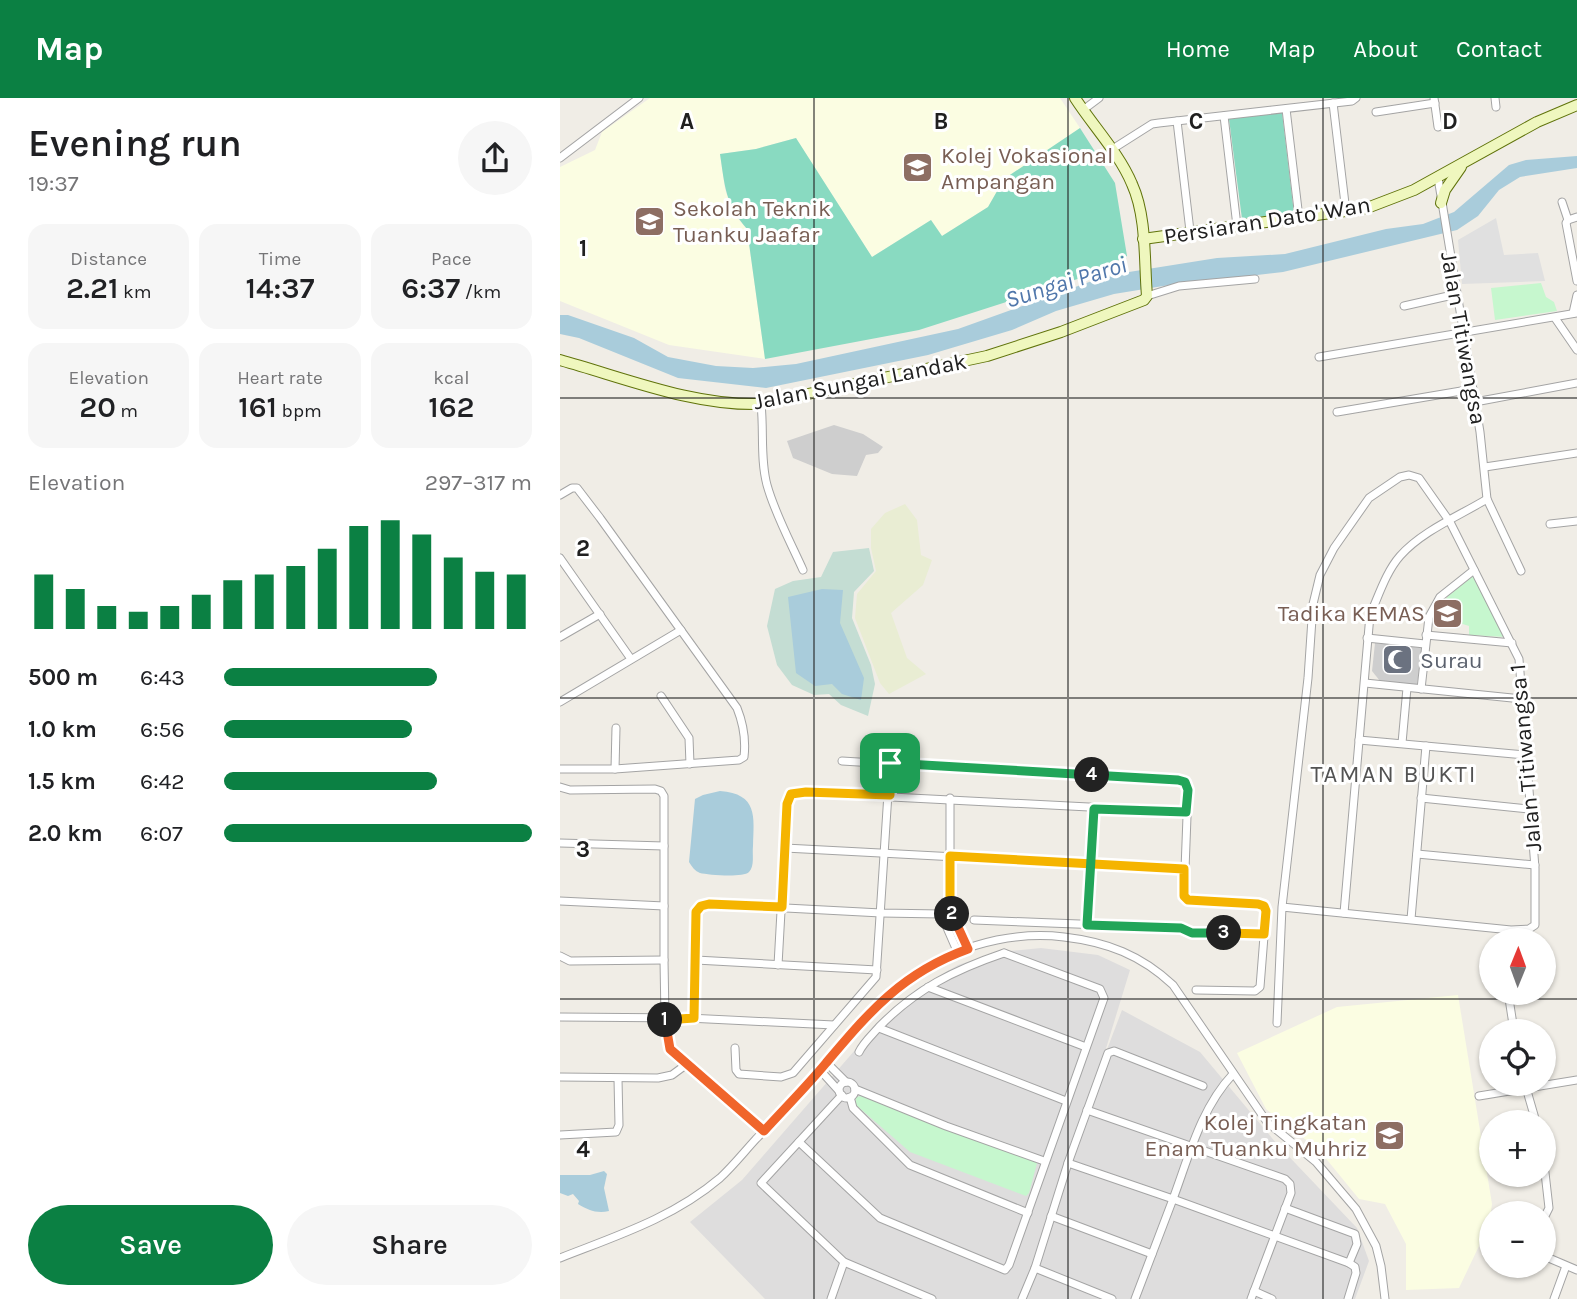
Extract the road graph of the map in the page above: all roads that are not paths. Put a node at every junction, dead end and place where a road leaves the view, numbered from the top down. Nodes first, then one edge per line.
1 (624, 98) edge
2 (639, 98) edge
3 (1075, 98) edge
4 (1099, 98) edge
5 (1356, 98) edge
6 (1435, 101) edge
7 (1333, 103) junction
8 (1571, 103) edge
9 (625, 108) junction
10 (1286, 109) junction
11 (1083, 110) junction
12 (1377, 111) dead end
13 (1224, 116) junction
14 (1177, 121) junction
15 (1437, 127) dead end
16 (1111, 150) junction
17 (560, 158) edge
18 (1463, 165) junction
19 (1438, 178) junction
20 (1420, 187) junction
21 (1441, 202) junction
22 (1562, 202) dead end
23 (1346, 212) junction
24 (1577, 217) edge
25 (1299, 218) junction
26 (1568, 220) junction
27 (1237, 226) junction
28 (1190, 231) junction
29 (1143, 239) junction
30 (1255, 279) dead end
31 (1577, 281) edge
32 (1146, 292) junction
33 (1457, 294) junction
34 (1577, 295) edge
35 (1404, 306) dead end
36 (1575, 313) edge
37 (1555, 318) junction
38 (1464, 333) junction
39 (1577, 350) edge
40 (1319, 356) dead end
41 (560, 360) edge
42 (1577, 383) edge
43 (1473, 389) junction
44 (1475, 402) junction
45 (761, 404) junction
46 (1337, 412) dead end
47 (1577, 453) edge
48 (1485, 467) junction
49 (560, 495) edge
50 (1487, 499) junction
51 (1577, 521) edge
52 (1450, 522) junction
53 (1550, 524) dead end
54 (561, 563) edge
55 (803, 570) dead end
56 (1474, 570) junction
57 (1521, 571) dead end
58 (600, 614) junction
59 (681, 629) junction
60 (1426, 635) junction
61 (560, 637) edge
62 (1367, 638) junction
63 (1512, 643) junction
64 (1425, 645) junction
65 (631, 659) junction
66 (1365, 683) junction
67 (1407, 688) junction
68 (1421, 689) junction
69 (661, 696) dead end
70 (1522, 699) junction
71 (560, 702) edge
72 (616, 728) dead end
73 (1359, 740) junction
74 (1402, 743) junction
75 (1426, 746) junction
76 (1525, 755) junction
77 (842, 761) dead end
78 (890, 763) junction
79 (690, 764) junction
80 (560, 769) edge
81 (615, 769) junction
82 (560, 787) edge
83 (890, 795) junction
84 (950, 798) junction
85 (1421, 798) junction
86 (1094, 809) junction
87 (1529, 809) junction
88 (1186, 812) junction
89 (560, 843) edge
90 (664, 846) junction
91 (785, 848) junction
92 (885, 853) junction
93 (1417, 854) junction
94 (950, 856) junction
95 (1091, 865) junction
96 (1535, 865) junction
97 (1184, 869) junction
98 (560, 901) edge
99 (664, 906) junction
100 (782, 907) junction
101 (1282, 907) junction
102 (950, 909) junction
103 (1344, 913) junction
104 (881, 914) junction
105 (941, 914) junction
106 (1411, 919) junction
107 (974, 920) dead end
108 (1087, 925) junction
109 (1493, 928) edge
110 (1530, 928) edge
111 (1264, 934) junction
112 (999, 939) junction
113 (968, 949) junction
114 (958, 953) junction
115 (1004, 953) junction
116 (560, 956) edge
117 (664, 960) junction
118 (696, 960) junction
119 (778, 965) junction
120 (877, 970) junction
121 (928, 987) junction
122 (1196, 990) dead end
123 (560, 1011) edge
124 (560, 1017) edge
125 (570, 1018) junction
126 (665, 1018) junction
127 (691, 1018) junction
128 (1277, 1023) dead end
129 (834, 1025) junction
130 (878, 1028) junction
131 (1086, 1047) junction
132 (736, 1048) dead end
133 (859, 1052) dead end
134 (827, 1063) junction
135 (687, 1064) junction
136 (820, 1070) junction
137 (1233, 1073) junction
138 (563, 1075) edge
139 (618, 1079) junction
140 (1577, 1080) edge
141 (846, 1082) junction
142 (1556, 1082) edge
143 (1203, 1086) dead end
144 (855, 1089) junction
145 (840, 1093) junction
146 (850, 1097) junction
147 (1066, 1101) junction
148 (1087, 1110) junction
149 (560, 1129) edge
150 (764, 1131) junction
151 (560, 1135) edge
152 (570, 1136) junction
153 (799, 1142) junction
154 (1192, 1146) junction
155 (1044, 1161) junction
156 (1068, 1163) junction
157 (1173, 1199) junction
158 (1285, 1208) junction
159 (1028, 1213) junction
160 (1051, 1216) junction
161 (1275, 1236) junction
162 (1152, 1254) junction
163 (560, 1258) edge
164 (1556, 1261) edge
165 (844, 1262) junction
166 (1349, 1263) junction
167 (1566, 1266) junction
168 (1035, 1268) junction
169 (1577, 1270) edge
170 (1252, 1295) edge
171 (831, 1299) edge
172 (932, 1299) edge
173 (1022, 1299) edge
174 (1112, 1299) edge
175 (1135, 1299) edge
176 (1272, 1299) edge
177 (1348, 1299) edge
178 (1385, 1299) edge
179 (1554, 1299) edge

1 - 9 street
2 - 9 street
3 - 11 street
4 - 11 street
5 - 7 street
6 - 12 street
6 - 15 street
7 - 10 street
7 - 23 street
8 - 18 street, Persiaran Dato' Wan
9 - 17 street
10 - 13 street
10 - 25 street
11 - 16 street
13 - 14 street
13 - 27 street
14 - 16 street
14 - 28 street
16 - 29 street
18 - 19 street, Persiaran Dato' Wan
18 - 21 street
19 - 20 street, Persiaran Dato' Wan
19 - 21 street, Jalan Titiwangsa
20 - 21 street
20 - 23 street, Persiaran Dato' Wan
21 - 33 street, Jalan Titiwangsa
22 - 26 street
23 - 25 street, Persiaran Dato' Wan
24 - 26 street
25 - 27 street, Persiaran Dato' Wan
26 - 31 street
27 - 28 street, Persiaran Dato' Wan
28 - 29 street, Persiaran Dato' Wan
29 - 32 street
30 - 32 street
32 - 45 street, Jalan Sungai Landak
33 - 35 street
33 - 38 street, Jalan Titiwangsa
34 - 36 street
36 - 37 street
37 - 38 street
37 - 39 street
38 - 40 street
38 - 43 street, Jalan Titiwangsa
41 - 45 street, Jalan Sungai Landak
42 - 44 street
43 - 44 street, Jalan Titiwangsa
43 - 46 street
44 - 48 street, Jalan Titiwangsa
45 - 55 street
47 - 48 street
48 - 50 street, Jalan Titiwangsa
49 - 59 street
50 - 52 street
50 - 57 street
51 - 53 street
52 - 56 street, Jalan Titiwangsa 1
52 - 62 street
52 - 101 street, Jalan Titiwangsa 1
54 - 58 street
56 - 60 street
56 - 63 street, Jalan Titiwangsa 1
58 - 61 street
58 - 65 street
59 - 65 street
59 - 79 street
60 - 63 street
60 - 64 street
62 - 64 street
62 - 66 street
63 - 70 street, Jalan Titiwangsa 1
64 - 68 street
65 - 71 street
66 - 67 street
66 - 73 street
67 - 68 street
67 - 74 street
68 - 70 street
69 - 79 street
70 - 76 street, Jalan Titiwangsa 1
72 - 81 street
73 - 74 street
73 - 103 street
74 - 75 street
75 - 76 street
75 - 85 street
76 - 87 street, Jalan Titiwangsa 1
77 - 78 street
78 - 83 street
78 - 88 street
79 - 81 street
80 - 81 street
82 - 90 street
83 - 84 street
83 - 91 street
83 - 92 street
84 - 86 street
84 - 94 street
85 - 87 street
85 - 93 street
86 - 88 street
86 - 95 street
87 - 96 street, Jalan Titiwangsa 1
88 - 97 street
89 - 90 street
90 - 99 street
91 - 92 street
91 - 100 street
92 - 94 street
92 - 104 street
93 - 96 street
93 - 106 street
94 - 95 street
94 - 102 street
95 - 97 street
95 - 108 street
96 - 110 street, Jalan Titiwangsa 1
97 - 111 street
98 - 99 street
99 - 117 street
100 - 104 street
100 - 118 street
100 - 119 street
101 - 103 street
101 - 128 street
102 - 105 street
102 - 113 street
103 - 106 street
104 - 105 street
104 - 120 street
105 - 114 street
106 - 109 street
107 - 108 street
108 - 111 street
111 - 122 street
112 - 113 street
112 - 115 street
112 - 137 street
113 - 114 street
114 - 134 street
115 - 121 street
115 - 131 street
116 - 117 street
117 - 126 street
118 - 119 street
118 - 127 street
119 - 120 street
120 - 129 street
121 - 130 street
121 - 131 street
123 - 125 street
124 - 125 street
125 - 126 street
126 - 127 street
126 - 135 street
127 - 129 street
129 - 132 street
130 - 133 street
130 - 147 street
131 - 147 street
134 - 136 street
134 - 141 street
135 - 139 street
135 - 150 street
136 - 145 street
136 - 150 street
137 - 154 street
137 - 178 street
138 - 139 street
139 - 152 street
140 - 142 street
141 - 144 street
141 - 145 street
143 - 148 street
144 - 146 street
144 - 155 street
145 - 146 street
145 - 153 street
146 - 159 street
147 - 155 street
148 - 154 street
148 - 156 street
149 - 152 street
150 - 163 street
151 - 152 street
153 - 159 street
153 - 165 street
154 - 157 street
154 - 158 street
155 - 159 street
156 - 157 street
156 - 160 street
157 - 161 street
157 - 162 street
158 - 161 street
158 - 166 street
160 - 162 street
160 - 168 street
161 - 166 street
161 - 170 street
162 - 175 street
164 - 167 street
165 - 171 street
165 - 172 street
166 - 177 street
167 - 169 street
167 - 179 street
168 - 173 street
168 - 174 street
170 - 176 street

